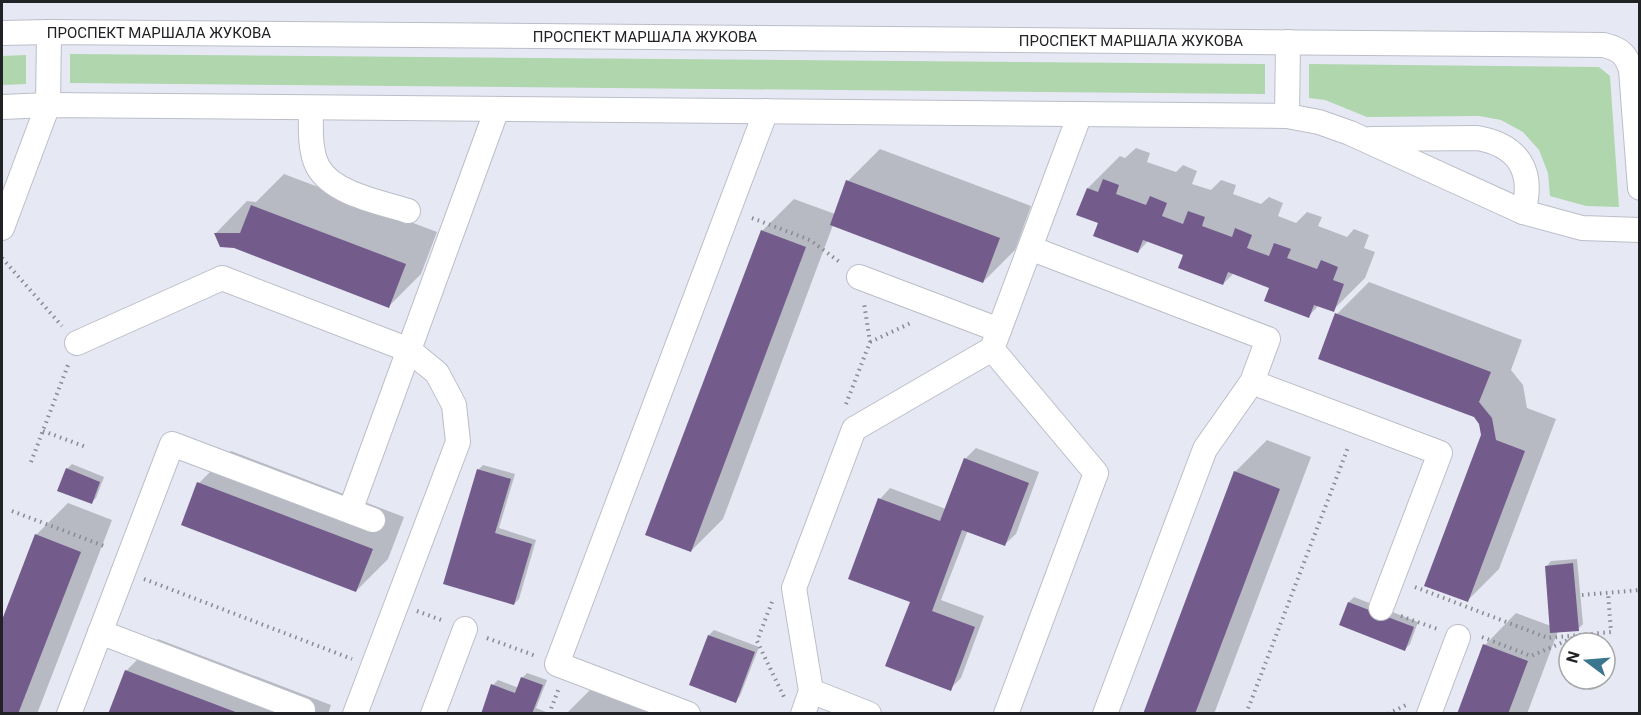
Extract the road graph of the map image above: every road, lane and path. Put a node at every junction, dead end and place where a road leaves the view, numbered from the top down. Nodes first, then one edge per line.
1 (49, 32) junction
2 (2, 33) edge
3 (1288, 42) junction
4 (1635, 69) edge
5 (48, 105) junction
6 (2, 107) edge
7 (311, 108) junction
8 (497, 109) junction
9 (766, 111) junction
10 (1080, 114) junction
11 (1287, 116) junction
12 (1363, 139) junction
13 (1640, 188) edge
14 (729, 209) junction
15 (408, 211) dead end
16 (1523, 212) junction
17 (2, 228) edge
18 (1640, 230) edge
19 (1030, 248) junction
20 (2, 258) edge
21 (860, 277) junction
22 (942, 309) junction
23 (59, 322) dead end
24 (995, 339) junction
25 (77, 343) joint
26 (409, 350) junction
27 (1252, 382) junction
28 (1358, 422) junction
29 (43, 431) junction
30 (86, 447) dead end
31 (31, 462) dead end
32 (12, 511) dead end
33 (350, 511) junction
34 (373, 520) dead end
35 (126, 564) junction
36 (1392, 579) junction
37 (1640, 590) edge
38 (1608, 592) junction
39 (1582, 595) dead end
40 (1381, 608) joint
41 (465, 630) dead end
42 (1611, 631) edge
43 (100, 632) junction
44 (1458, 637) joint
45 (1483, 637) dead end
46 (1557, 637) edge
47 (757, 641) dead end
48 (1557, 645) edge
49 (373, 667) junction
50 (800, 703) edge
51 (303, 710) dead end
52 (69, 714) edge
53 (355, 714) edge
54 (433, 714) edge
55 (688, 714) edge
56 (869, 714) edge
57 (1006, 714) edge
58 (1105, 714) edge
59 (1246, 714) edge
60 (1429, 714) edge

1 - 2 street, ПРОСПЕКТ МАРШАЛА ЖУКОВА
1 - 3 street, ПРОСПЕКТ МАРШАЛА ЖУКОВА
1 - 5 street
3 - 4 street, ПРОСПЕКТ МАРШАЛА ЖУКОВА
3 - 11 street
4 - 13 street
5 - 6 street
5 - 7 street
5 - 17 street
7 - 8 street
7 - 15 street
8 - 9 street
8 - 26 street
9 - 10 street
9 - 14 street
10 - 11 street
10 - 19 street
11 - 12 street
12 - 16 street
12 - 16 street
14 - 21 path
14 - 55 street
16 - 18 street
19 - 24 street
19 - 27 street
20 - 23 path
21 - 22 street
21 - 22 path
22 - 24 street
24 - 50 street
24 - 57 street
25 - 26 street
25 - 29 path
26 - 33 street
26 - 49 street
27 - 28 street
27 - 58 street
28 - 36 street
28 - 59 path
29 - 30 path
29 - 31 path
32 - 35 path
33 - 34 street
33 - 35 street
35 - 43 street
35 - 49 path
36 - 40 street
36 - 46 path
37 - 38 path
38 - 39 path
38 - 42 path
40 - 44 path
41 - 54 street
43 - 51 street
43 - 52 street
44 - 60 street
45 - 48 path
47 - 50 path
49 - 53 street
50 - 56 street

